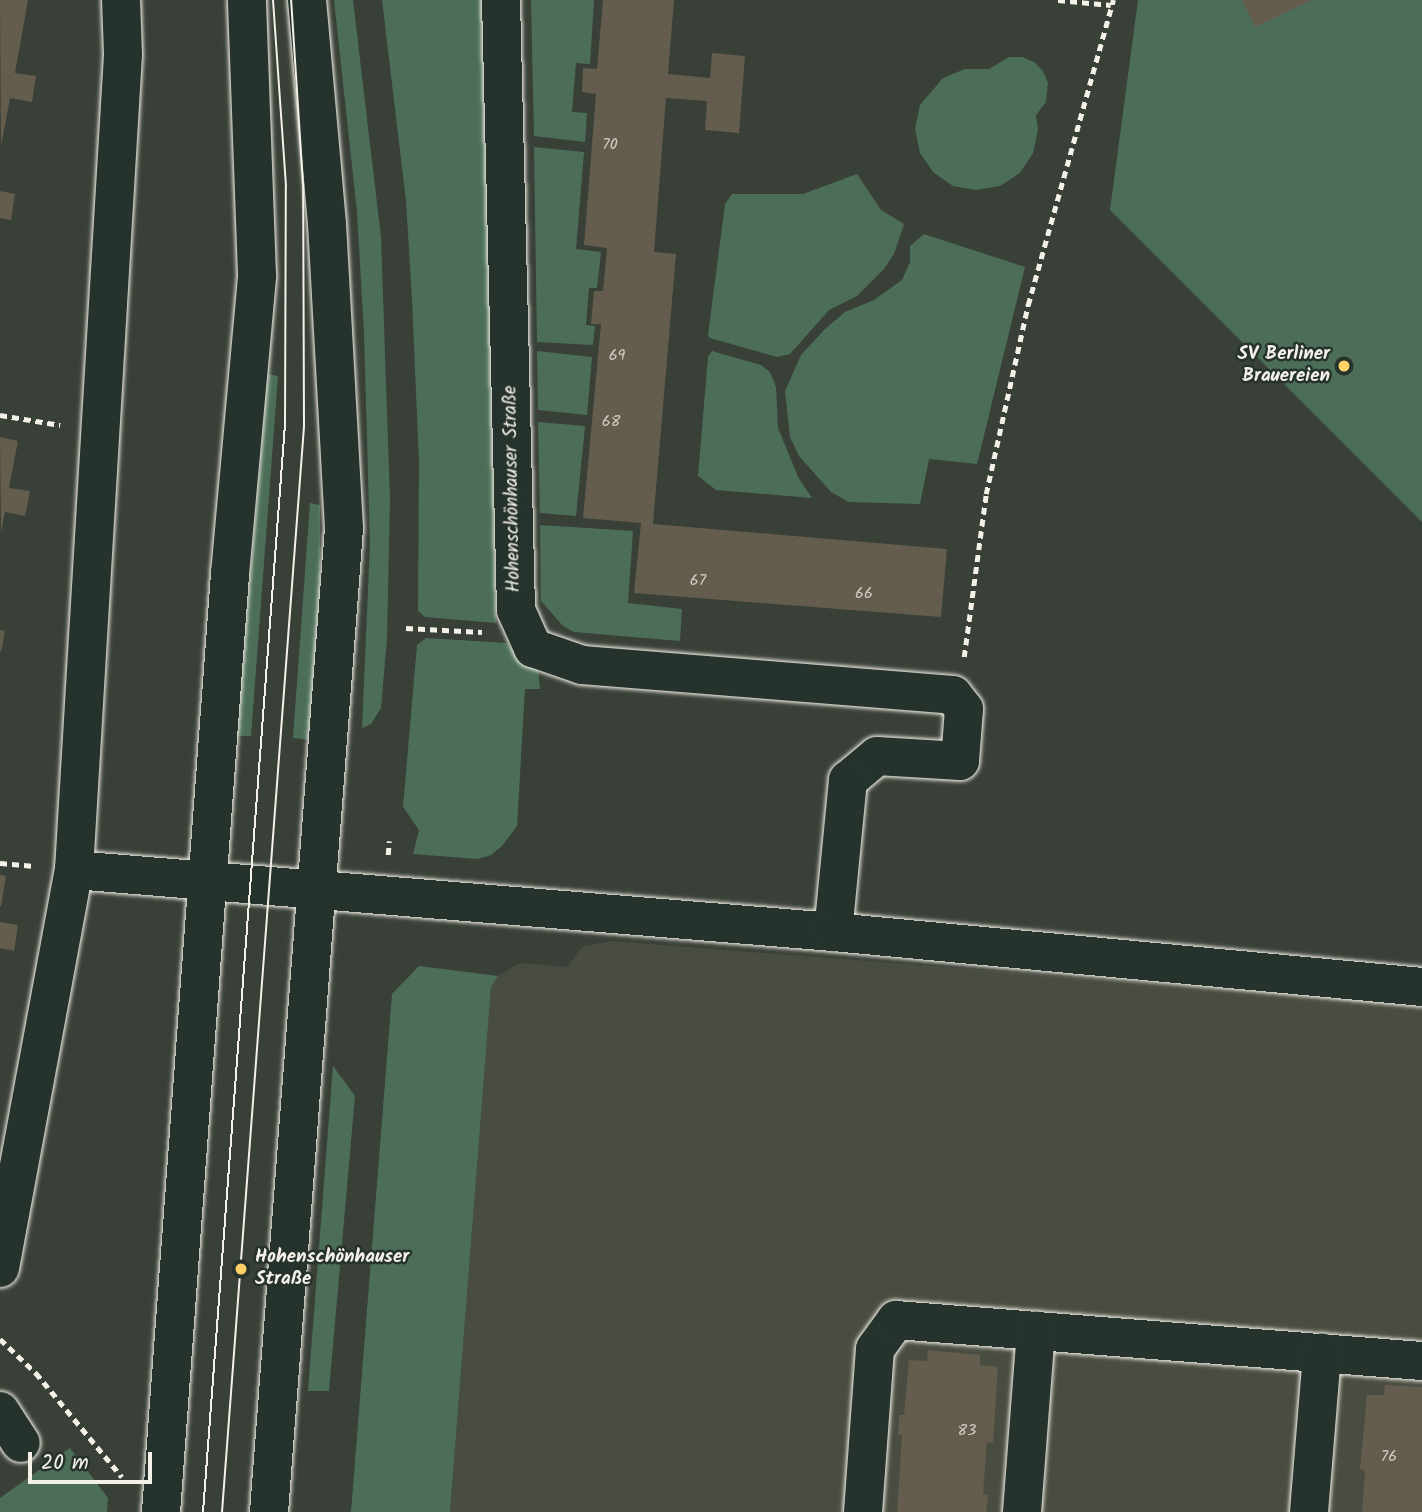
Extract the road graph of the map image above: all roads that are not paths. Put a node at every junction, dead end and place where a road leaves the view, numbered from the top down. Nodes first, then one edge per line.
1 (121, 0) edge
2 (247, 0) edge
3 (307, 0) edge
4 (501, 0) edge
5 (74, 870) junction
6 (208, 879) junction
7 (319, 888) junction
8 (833, 932) junction
9 (1422, 988) edge
10 (0, 1268) edge
11 (1036, 1331) junction
12 (1322, 1353) junction
13 (1422, 1361) edge
14 (0, 1411) edge
15 (22, 1443) dead end
16 (161, 1512) edge
17 (270, 1512) edge
18 (863, 1512) edge
19 (1022, 1512) edge
20 (1309, 1512) edge

1 - 5 street
2 - 6 street
3 - 7 street
4 - 8 street, Hohenschönhauser Straße
5 - 6 street
5 - 10 street
6 - 7 street
6 - 16 street
7 - 8 street
7 - 17 street
8 - 9 street
11 - 12 street
11 - 18 street
11 - 19 street
12 - 13 street
12 - 20 street
14 - 15 street

